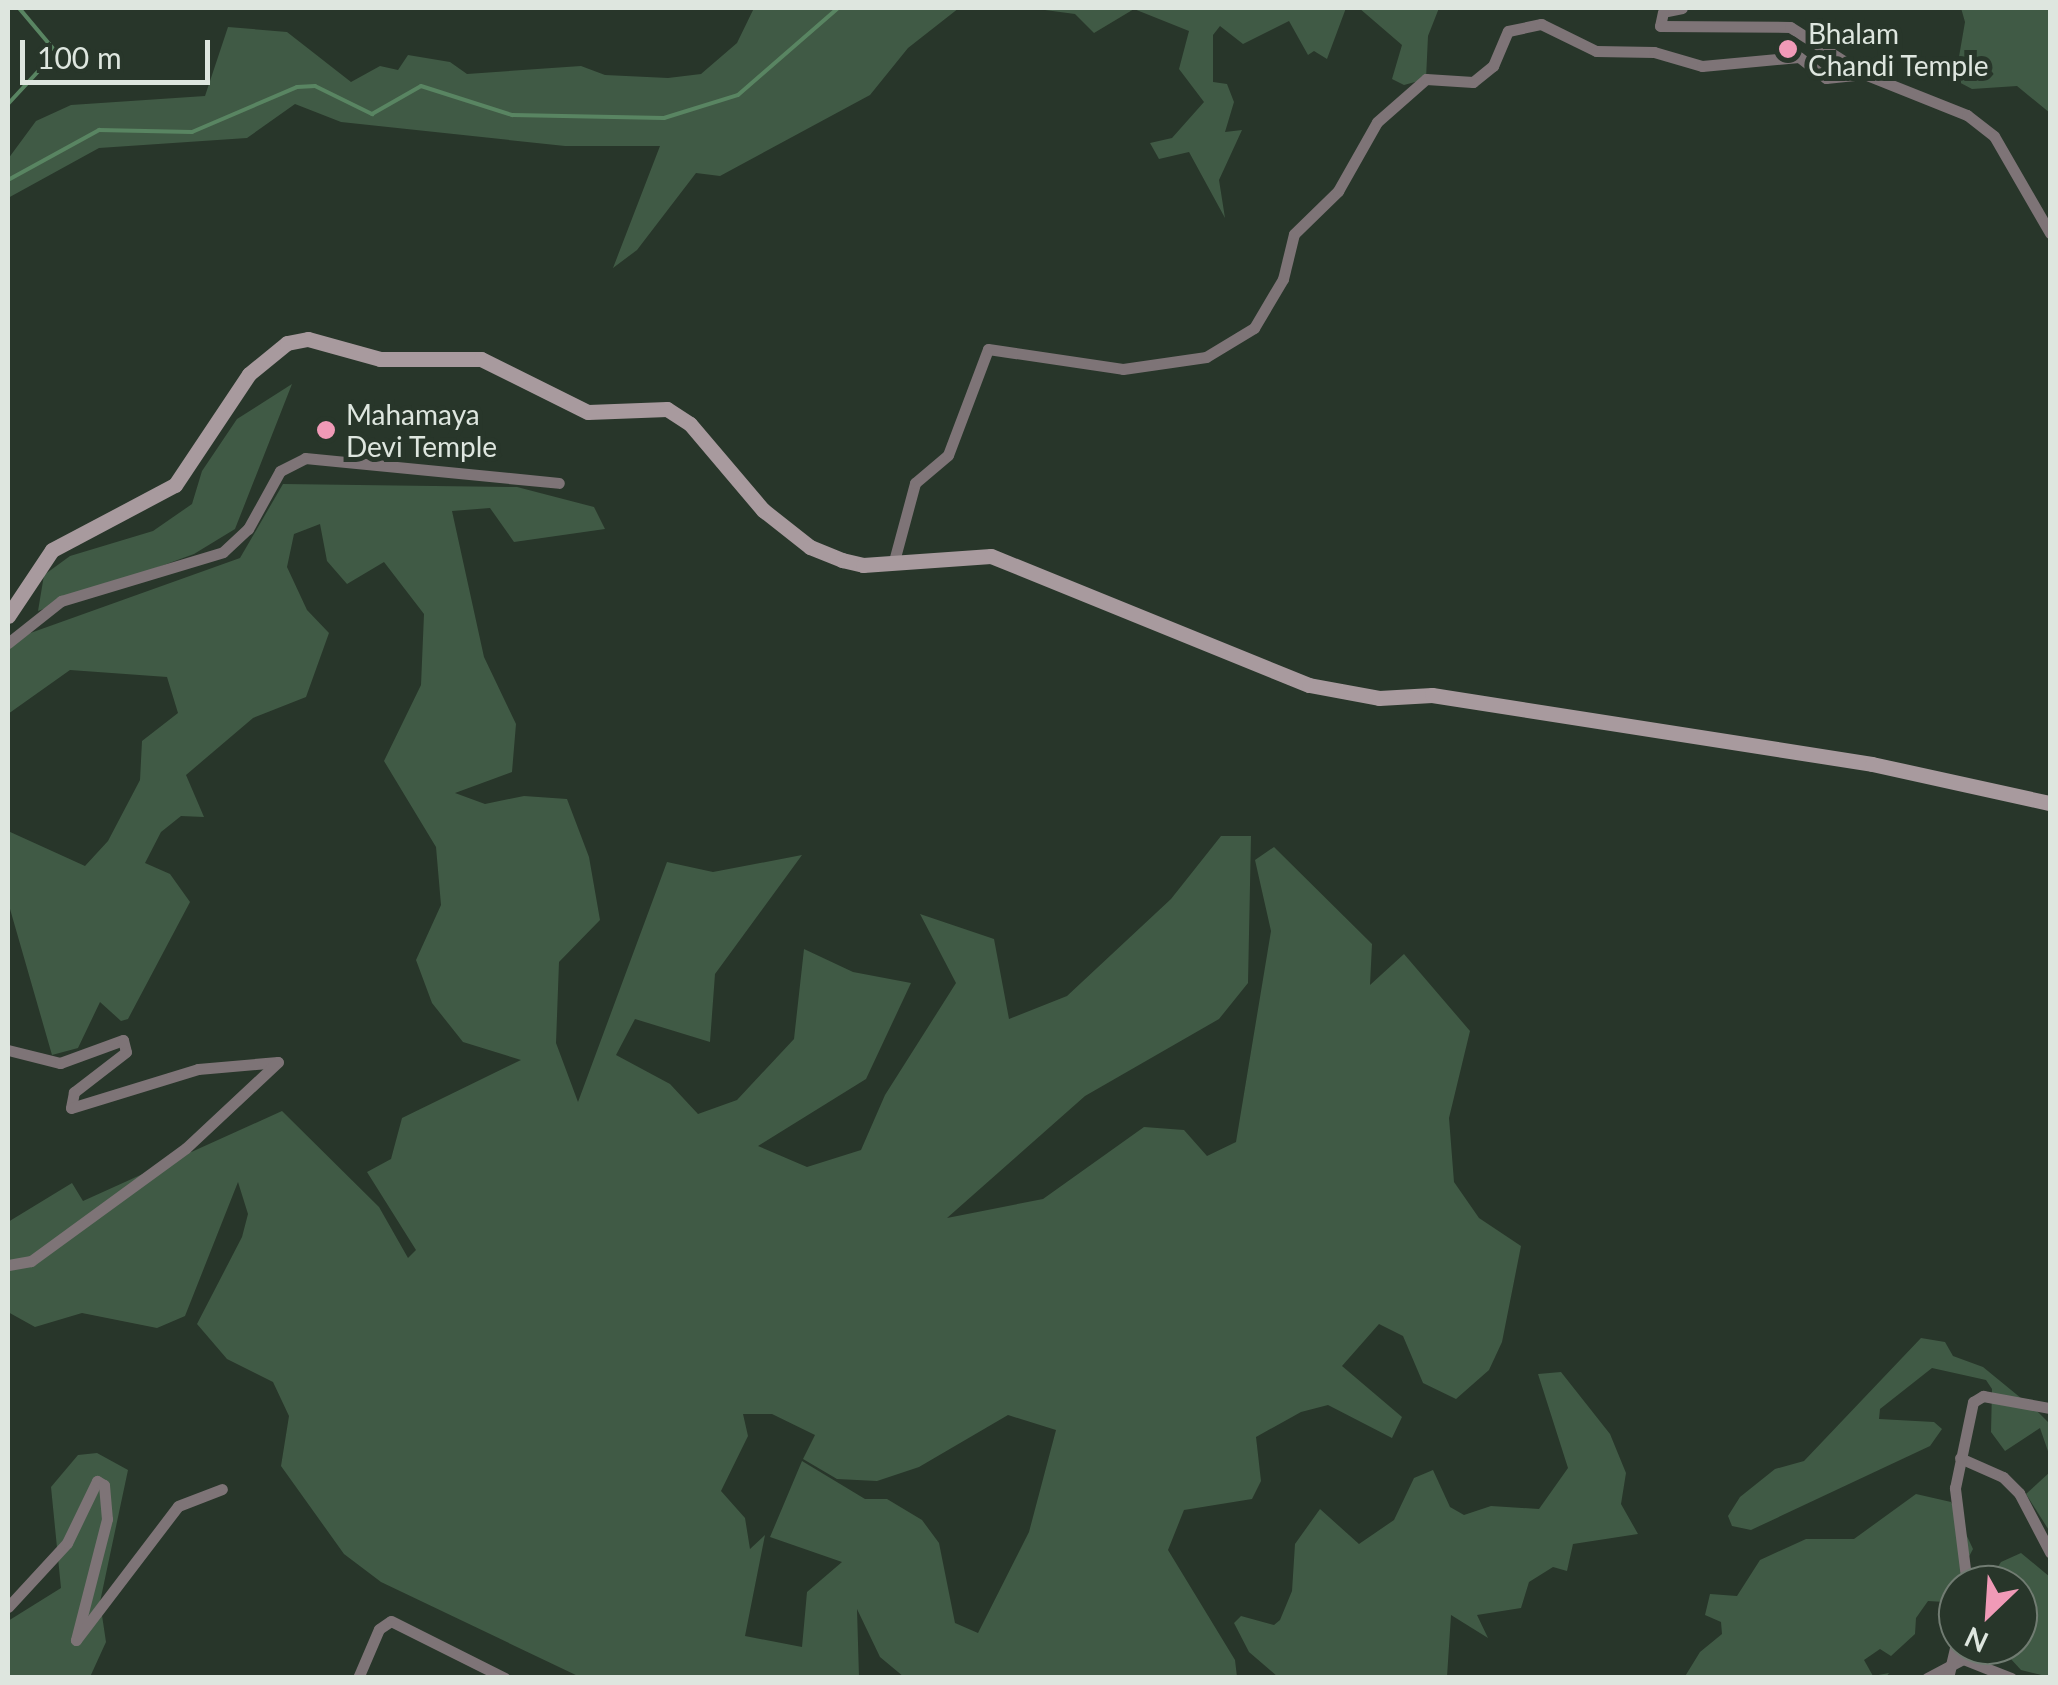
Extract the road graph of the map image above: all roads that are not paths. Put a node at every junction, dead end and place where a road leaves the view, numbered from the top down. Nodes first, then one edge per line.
1 (1682, 8) edge
2 (1864, 74) junction
3 (2050, 233) edge
4 (559, 483) dead end
5 (894, 561) junction
6 (8, 616) edge
7 (8, 644) edge
8 (2050, 804) edge
9 (8, 1050) edge
10 (8, 1265) edge
11 (2050, 1408) edge
12 (1960, 1458) junction
13 (222, 1489) dead end
14 (2050, 1552) edge
15 (1965, 1565) edge
16 (8, 1607) edge
17 (1984, 1665) edge
18 (358, 1678) edge
19 (505, 1678) edge
20 (2011, 1678) edge

1 - 2 street
2 - 3 street
2 - 5 street
4 - 7 street
5 - 6 main road
5 - 8 main road
9 - 10 street
11 - 12 street
12 - 14 street
12 - 15 street
13 - 16 street
17 - 20 street
18 - 19 street

